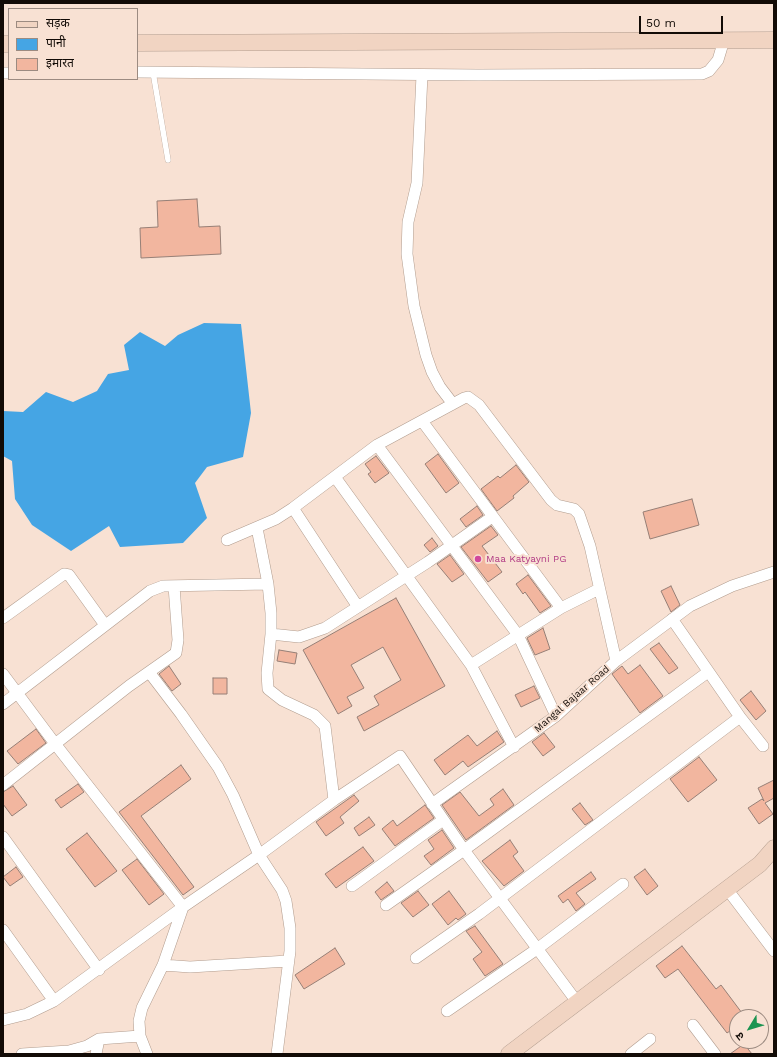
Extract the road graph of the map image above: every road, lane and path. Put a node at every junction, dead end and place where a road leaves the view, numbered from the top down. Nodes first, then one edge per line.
1 (724, 40) junction
2 (774, 40) edge
3 (138, 43) edge
4 (138, 72) edge
5 (153, 72) junction
6 (422, 75) junction
7 (168, 160) dead end
8 (453, 404) junction
9 (422, 421) junction
10 (377, 445) junction
11 (335, 477) junction
12 (293, 508) junction
13 (492, 517) junction
14 (257, 528) junction
15 (227, 540) dead end
16 (451, 546) junction
17 (774, 572) edge
18 (407, 575) junction
19 (268, 584) junction
20 (174, 586) junction
21 (599, 589) junction
22 (358, 607) junction
23 (561, 608) junction
24 (3, 618) edge
25 (672, 619) junction
26 (105, 625) junction
27 (271, 634) junction
28 (518, 635) junction
29 (616, 661) junction
30 (471, 665) junction
31 (149, 672) junction
32 (708, 672) junction
33 (3, 674) edge
34 (18, 693) junction
35 (3, 704) edge
36 (556, 716) junction
37 (740, 717) junction
38 (56, 745) junction
39 (763, 746) dead end
40 (514, 747) junction
41 (3, 785) edge
42 (334, 800) junction
43 (432, 804) junction
44 (443, 820) junction
45 (3, 837) edge
46 (774, 848) edge
47 (464, 850) junction
48 (259, 855) junction
49 (623, 884) dead end
50 (352, 886) dead end
51 (727, 889) junction
52 (500, 899) junction
53 (386, 905) dead end
54 (183, 907) junction
55 (3, 930) edge
56 (537, 949) junction
57 (774, 951) edge
58 (416, 958) dead end
59 (288, 962) junction
60 (163, 965) junction
61 (99, 970) junction
62 (54, 1001) junction
63 (577, 1002) junction
64 (447, 1011) dead end
65 (3, 1020) edge
66 (693, 1025) dead end
67 (140, 1036) junction
68 (99, 1039) junction
69 (650, 1039) dead end
70 (39, 1053) edge
71 (22, 1054) edge
72 (96, 1054) edge
73 (147, 1054) edge
74 (277, 1054) edge
75 (509, 1054) edge
76 (631, 1054) edge
77 (714, 1054) edge

1 - 2 street
1 - 3 street
1 - 6 street
4 - 5 street
5 - 6 street
5 - 7 lane
6 - 8 street
8 - 9 street
8 - 21 street
9 - 10 street
9 - 13 street
10 - 11 street
10 - 16 street
11 - 12 street
11 - 18 street
12 - 14 street
12 - 22 street
13 - 16 street
13 - 23 street
14 - 15 street
14 - 19 street
16 - 18 street
16 - 28 street
17 - 25 street, Mangal Bajaar Road
18 - 22 street
18 - 30 street
19 - 20 street
19 - 27 street
20 - 26 street
20 - 31 street
21 - 23 street
21 - 29 street
22 - 27 street
23 - 28 street
24 - 26 street
25 - 29 street, Mangal Bajaar Road
25 - 32 street
26 - 34 street
27 - 42 street
28 - 30 street
28 - 36 street
29 - 36 street, Mangal Bajaar Road
30 - 40 street
31 - 38 street
31 - 48 street
32 - 37 street
32 - 47 street
33 - 34 street
34 - 35 street
34 - 38 street
36 - 40 street, Mangal Bajaar Road
37 - 39 street
37 - 52 street
38 - 41 street
38 - 54 street
40 - 43 street, Mangal Bajaar Road
42 - 43 street
42 - 48 street
43 - 44 street
44 - 47 street
44 - 50 street
45 - 61 street
46 - 51 street
47 - 52 street
47 - 53 street
48 - 54 street
48 - 59 street
49 - 56 street
51 - 57 street
51 - 63 street
52 - 56 street
52 - 58 street
54 - 60 street
54 - 61 street
55 - 62 street
56 - 63 street
56 - 64 street
59 - 60 street
59 - 74 street
60 - 67 street
61 - 62 street
62 - 65 street
63 - 75 street
66 - 77 street
67 - 68 street
67 - 73 street
68 - 70 street
68 - 72 street
69 - 76 street
70 - 71 street

